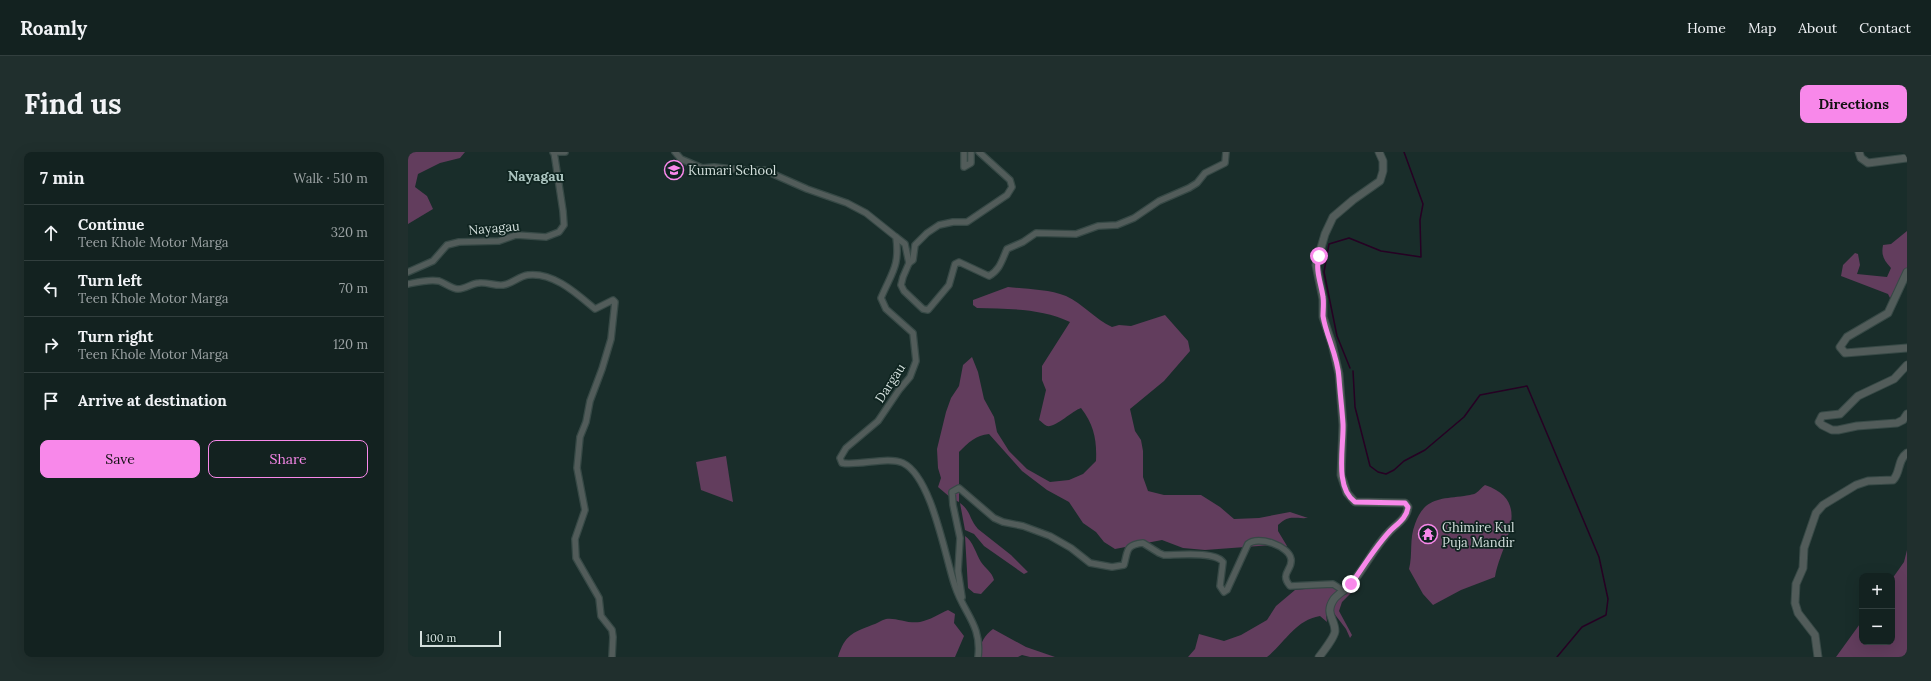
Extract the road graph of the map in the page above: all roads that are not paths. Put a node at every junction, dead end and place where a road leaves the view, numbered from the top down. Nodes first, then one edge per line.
1 (565, 152) edge
2 (675, 152) edge
3 (964, 152) edge
4 (971, 152) edge
5 (979, 152) edge
6 (1226, 152) edge
7 (1379, 152) edge
8 (1859, 152) edge
9 (554, 153) edge
10 (1907, 158) edge
11 (896, 237) junction
12 (909, 263) junction
13 (408, 272) edge
14 (1907, 272) edge
15 (408, 284) edge
16 (1907, 348) edge
17 (1907, 365) edge
18 (1907, 414) edge
19 (1907, 452) edge
20 (1344, 591) junction
21 (963, 603) junction
22 (612, 657) edge
23 (978, 657) edge
24 (1319, 657) edge
25 (1818, 657) edge

1 - 9 street, Nayagau
2 - 11 street
3 - 4 street
5 - 12 street
6 - 12 street
7 - 20 street
8 - 10 street
9 - 13 street, Nayagau
11 - 12 street
11 - 21 street, Dargau
14 - 16 street
15 - 22 street
17 - 18 street
19 - 25 street
20 - 21 street
20 - 24 street
21 - 23 street, Dargau

